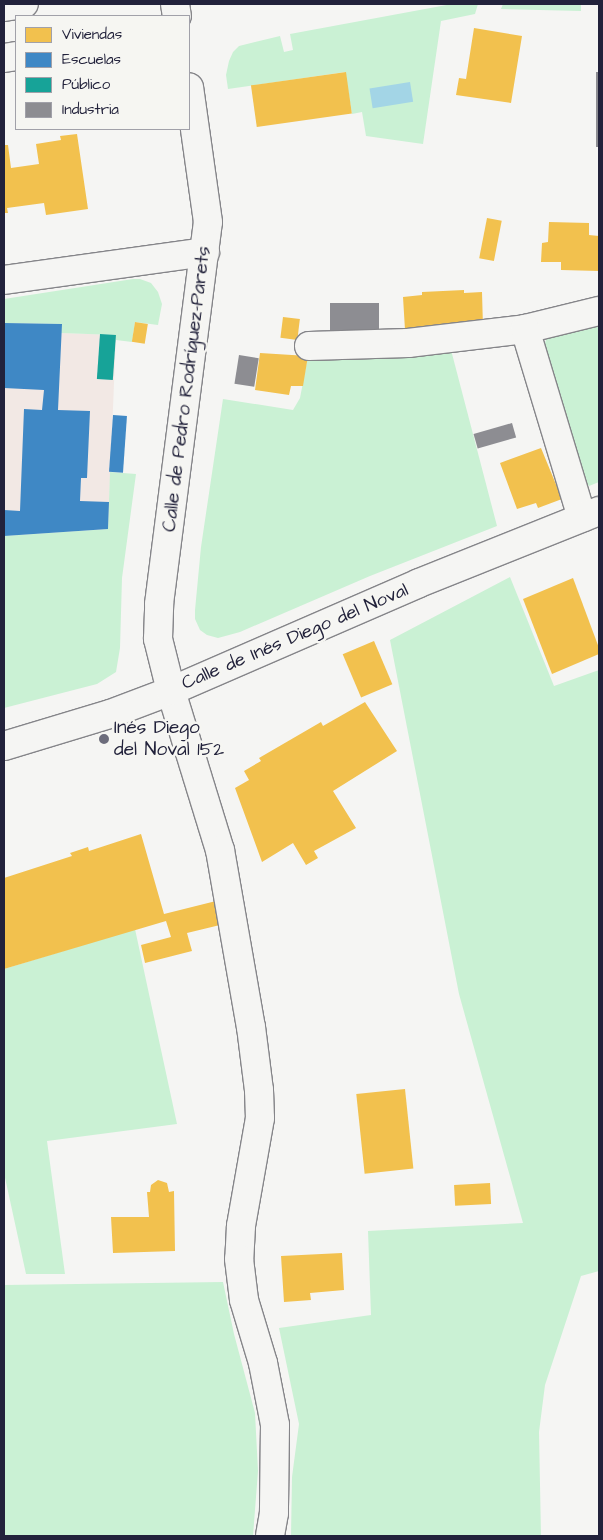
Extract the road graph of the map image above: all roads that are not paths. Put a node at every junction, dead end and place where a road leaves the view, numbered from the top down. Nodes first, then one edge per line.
1 (24, 4) edge
2 (4, 7) edge
3 (190, 94) edge
4 (205, 252) junction
5 (4, 280) edge
6 (599, 311) edge
7 (524, 329) junction
8 (309, 346) dead end
9 (591, 514) edge
10 (170, 691) junction
11 (4, 746) edge
12 (270, 1536) edge

1 - 2 street
3 - 4 street, Calle de Pedro Rodríguez-Parets
4 - 5 street
4 - 10 street, Calle de Pedro Rodríguez-Parets
6 - 7 street
7 - 8 street
7 - 9 street, Calle de Inés Diego del Noval
9 - 10 street, Calle de Inés Diego del Noval
10 - 11 street, Calle de Inés Diego del Noval
10 - 12 street, Calle de Pedro Rodríguez-Parets

